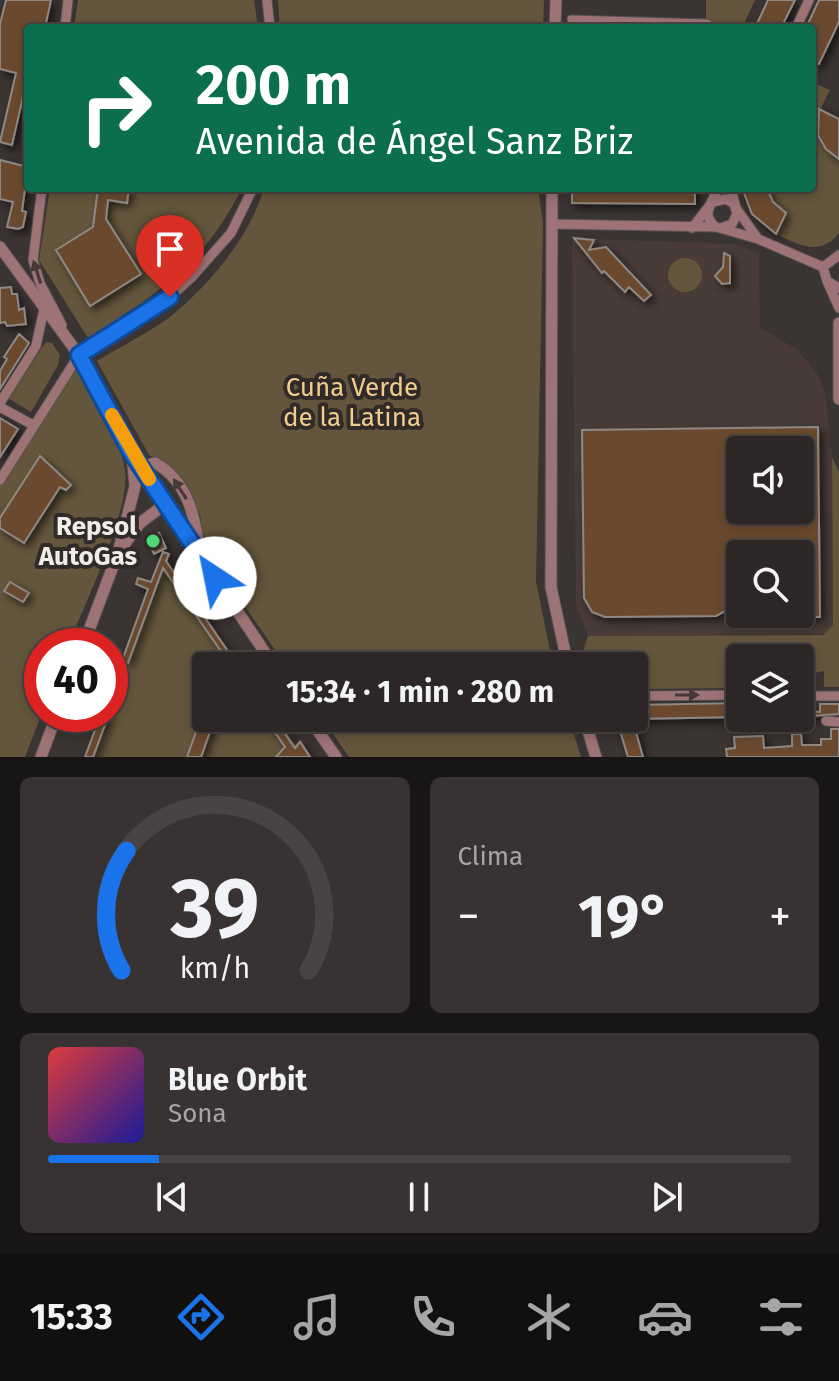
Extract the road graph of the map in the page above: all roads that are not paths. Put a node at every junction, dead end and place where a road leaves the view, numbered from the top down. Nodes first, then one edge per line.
1 (68, 0) edge
2 (267, 0) edge
3 (556, 0) edge
4 (809, 0) edge
5 (571, 19) dead end
6 (65, 24) edge
7 (270, 24) edge
8 (555, 24) edge
9 (708, 24) edge
10 (798, 24) edge
11 (41, 192) edge
12 (251, 192) edge
13 (552, 192) edge
14 (716, 192) edge
15 (732, 192) edge
16 (710, 205) junction
17 (736, 208) junction
18 (551, 224) junction
19 (687, 228) junction
20 (719, 228) junction
21 (758, 239) junction
22 (0, 247) edge
23 (839, 255) edge
24 (823, 267) junction
25 (827, 281) junction
26 (839, 288) edge
27 (839, 308) edge
28 (44, 309) junction
29 (839, 323) edge
30 (71, 342) junction
31 (79, 355) junction
32 (839, 399) edge
33 (0, 405) edge
34 (33, 425) junction
35 (131, 452) junction
36 (141, 467) junction
37 (0, 480) edge
38 (135, 486) junction
39 (165, 504) junction
40 (118, 553) junction
41 (200, 556) junction
42 (90, 628) edge
43 (265, 652) edge
44 (565, 652) edge
45 (726, 695) edge
46 (648, 696) edge
47 (814, 696) edge
48 (839, 696) edge
49 (826, 721) dead end
50 (839, 722) edge
51 (50, 732) edge
52 (319, 732) edge
53 (588, 732) edge
54 (41, 757) edge
55 (336, 757) edge
56 (596, 757) edge

1 - 6 street
2 - 7 street
3 - 8 street
4 - 10 street
5 - 9 street
30 -> 11 street
12 - 31 street
13 - 18 street
14 - 16 street
15 - 17 street
16 - 17 street
16 - 19 street
16 - 20 street
17 - 20 street
17 - 21 street
18 - 19 street
18 - 44 street
19 - 20 street
20 - 21 street
21 - 24 street
22 - 28 street
23 - 24 street
24 - 25 street
25 - 26 street
25 - 27 street
28 - 30 street
28 - 33 street
29 - 32 street
30 - 31 street
31 - 34 street
31 - 35 street
33 - 34 street
34 - 37 street
35 - 36 street
35 - 38 street
36 - 38 street
36 - 39 street
41 -> 36 street
38 - 40 street
39 - 40 street
39 - 41 street
40 - 42 street
41 - 43 street
46 -> 45 street
47 - 48 street
49 - 50 street
51 - 54 street
52 - 55 street
53 - 56 street

